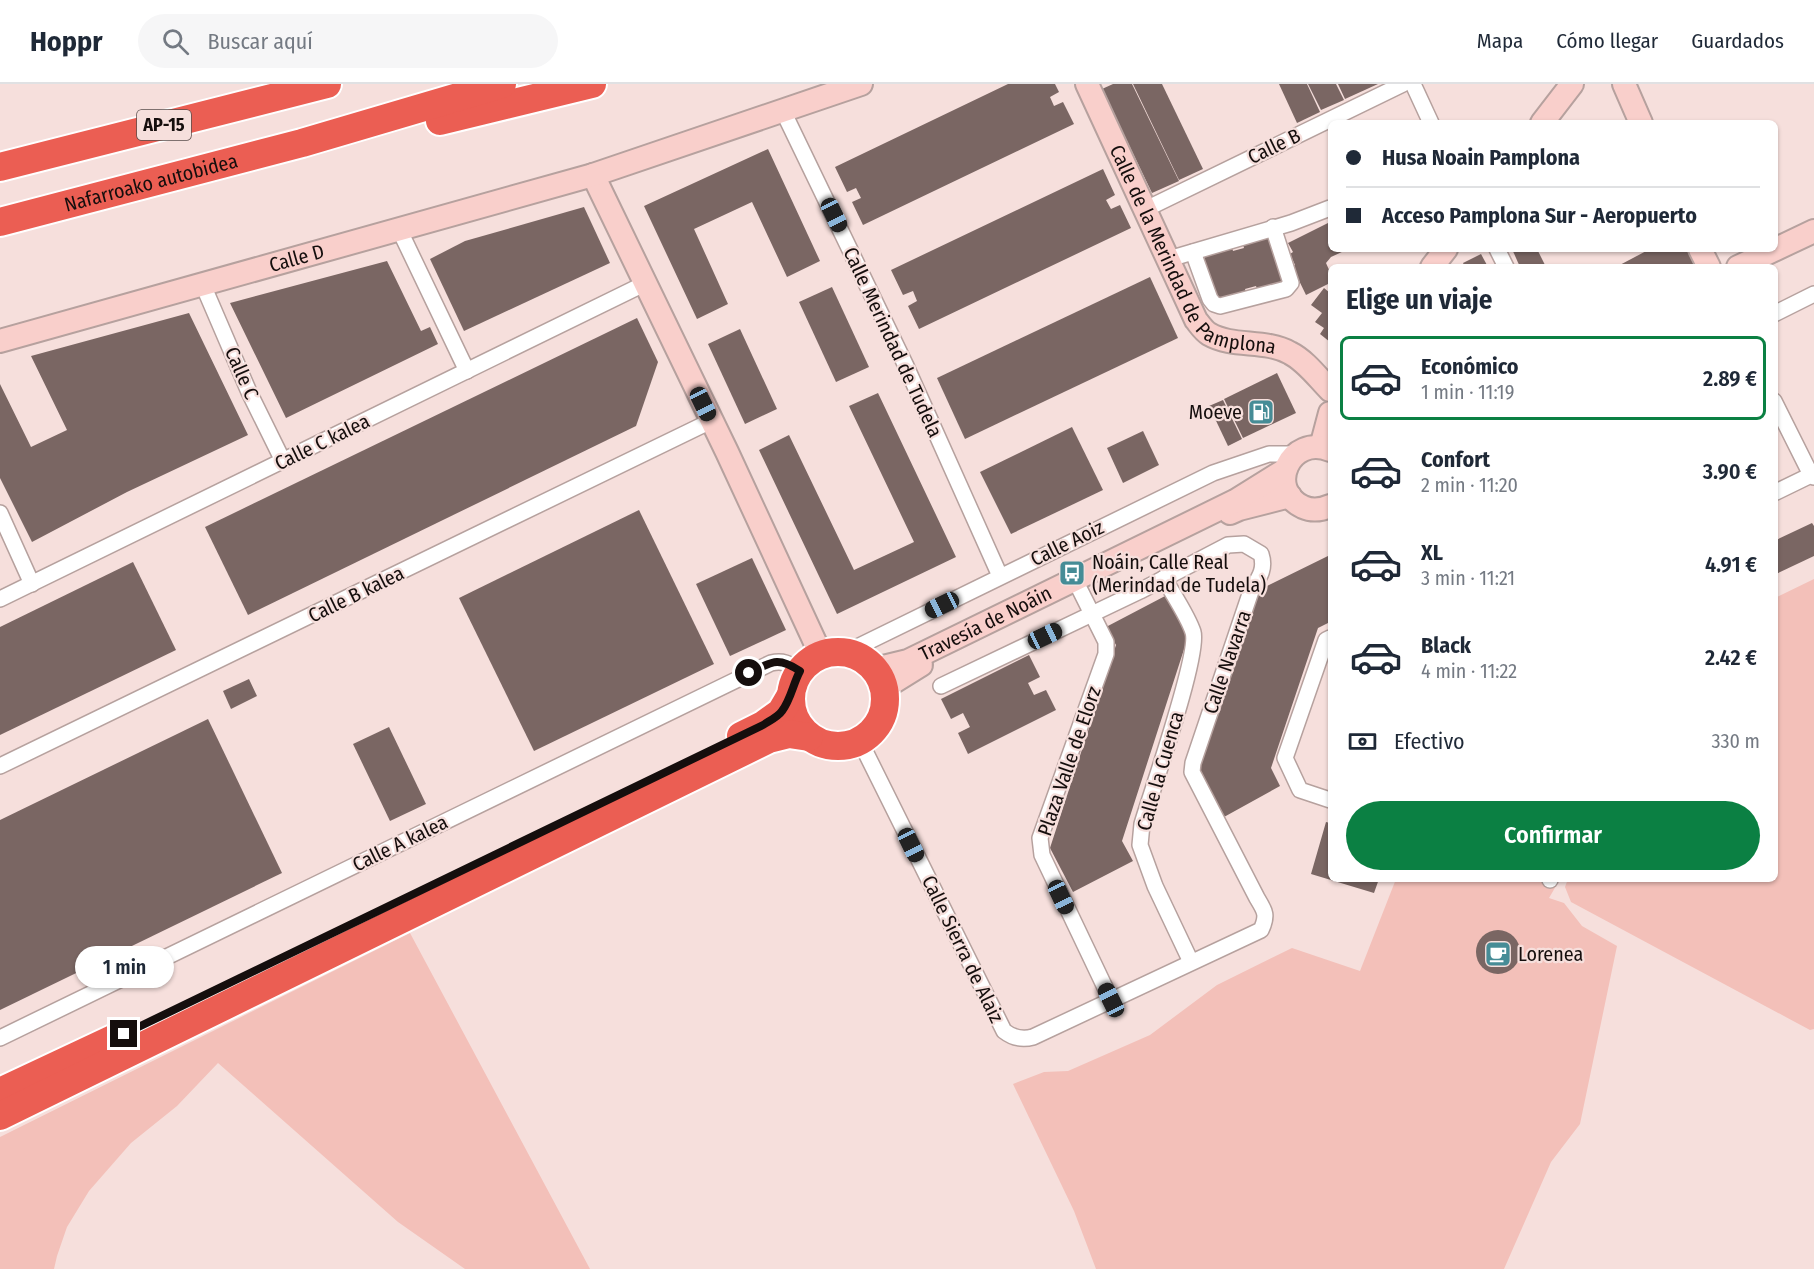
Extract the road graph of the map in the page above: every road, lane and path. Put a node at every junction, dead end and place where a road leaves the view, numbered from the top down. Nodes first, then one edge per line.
1 (327, 84) edge
2 (502, 84) edge
3 (592, 84) edge
4 (861, 84) edge
5 (1087, 84) edge
6 (1402, 84) edge
7 (1413, 84) edge
8 (1572, 84) edge
9 (1624, 84) edge
10 (782, 110) junction
11 (1328, 120) edge
12 (1328, 120) edge
13 (1430, 120) edge
14 (1544, 120) edge
15 (1640, 120) edge
16 (302, 143) junction
17 (0, 167) edge
18 (593, 175) junction
19 (1146, 209) junction
20 (1328, 209) edge
21 (0, 222) edge
22 (1273, 227) junction
23 (399, 229) junction
24 (1814, 231) edge
25 (1778, 248) edge
26 (1193, 252) junction
27 (1444, 252) edge
28 (1770, 252) edge
29 (1169, 259) junction
30 (1434, 264) edge
31 (1744, 264) edge
32 (644, 284) junction
33 (203, 285) junction
34 (1814, 294) edge
35 (1778, 312) edge
36 (0, 341) edge
37 (467, 371) junction
38 (1328, 388) edge
39 (1778, 409) edge
40 (711, 421) junction
41 (1328, 431) edge
42 (1326, 449) edge
43 (283, 461) junction
44 (1290, 462) junction
45 (1812, 476) edge
46 (1778, 491) edge
47 (1290, 496) junction
48 (1328, 509) edge
49 (0, 513) edge
50 (1000, 576) junction
51 (1164, 578) junction
52 (32, 584) junction
53 (1079, 588) junction
54 (0, 599) edge
55 (1091, 614) junction
56 (1328, 639) edge
57 (814, 668) junction
58 (879, 679) junction
59 (941, 686) dead end
60 (809, 737) junction
61 (860, 741) junction
62 (0, 766) edge
63 (1328, 800) edge
64 (1262, 930) joint
65 (1191, 962) junction
66 (1111, 1000) junction
67 (0, 1038) edge
68 (0, 1092) edge
69 (0, 1116) edge

1 - 17 highway, AP-15
2 - 16 highway
3 - 16 highway
4 - 10 street
5 - 19 street, Calle de la Merindad de Pamplona
6 - 12 street, Calle B
7 - 13 street
8 - 14 street
9 - 15 street
10 - 18 street
10 - 50 street, Calle Merindad de Tudela
11 - 19 street, Calle B
16 - 21 highway, Nafarroako autobidea
18 - 23 street, Calle D
18 - 32 street
19 - 29 street, Calle de la Merindad de Pamplona
20 - 22 street
22 - 26 street
22 - 26 street
23 - 33 street, Calle D
23 - 37 street
24 - 25 street
26 - 29 street
27 - 30 street
28 - 31 street
29 - 38 street, Calle de la Merindad de Pamplona
32 - 37 street, Calle C kalea
32 - 40 street
33 - 36 street, Calle D
33 - 43 street, Calle C
34 - 35 street
37 - 43 street, Calle C kalea
39 - 45 street
40 - 57 street
40 - 62 street, Calle B kalea
41 - 42 street
42 - 44 street, Travesía de Noáin
43 - 52 street, Calle C kalea
44 - 47 street
44 - 50 street, Calle Aoiz
44 - 58 street, Travesía de Noáin
45 - 46 street
47 - 48 street
47 - 53 street, Travesía de Noáin
49 - 52 street
50 - 57 street, Calle Aoiz
51 - 55 street, Calle Navarra
51 - 64 street, Calle Navarra
51 - 65 street, Calle la Cuenca
52 - 54 street, Calle C kalea
53 - 55 street, Plaza Valle de Elorz
53 - 58 street, Travesía de Noáin
55 - 59 street, Calle Navarra
55 - 66 street, Plaza Valle de Elorz
56 - 63 street
57 - 58 highway
57 - 60 highway
57 - 67 street, Calle A kalea
57 - 68 highway
58 - 61 highway
60 - 61 highway
60 - 69 highway
61 - 66 street, Calle Sierra de Alaiz
64 - 65 street, Calle Sierra de Alaiz
65 - 66 street, Calle Sierra de Alaiz

